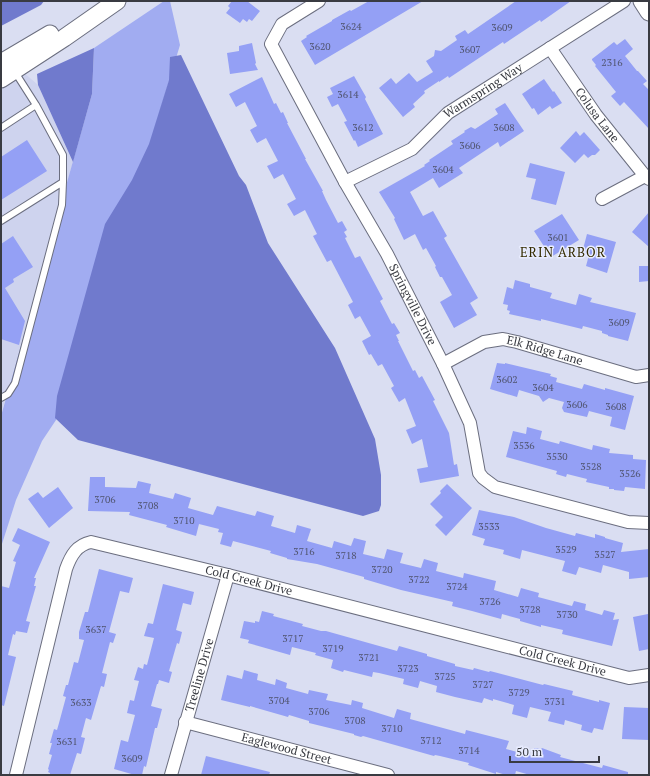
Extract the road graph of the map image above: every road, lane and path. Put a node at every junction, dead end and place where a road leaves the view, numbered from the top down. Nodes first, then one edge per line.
1 (319, 1) edge
2 (624, 1) edge
3 (642, 1) edge
4 (111, 5) edge
5 (649, 12) edge
6 (550, 48) junction
7 (5, 71) edge
8 (36, 105) junction
9 (1, 128) edge
10 (647, 178) edge
11 (63, 182) junction
12 (346, 182) junction
13 (602, 199) dead end
14 (1, 221) edge
15 (443, 364) junction
16 (649, 375) edge
17 (1, 398) edge
18 (649, 523) edge
19 (228, 575) junction
20 (649, 675) edge
21 (185, 722) junction
22 (16, 775) edge
23 (171, 775) edge
24 (388, 775) edge

1 - 12 street, Springville Drive
2 - 6 street, Warmspring Way
3 - 5 main road
4 - 7 main road
6 - 10 street, Colusa Lane
6 - 12 street, Warmspring Way
7 - 8 lane
8 - 9 lane
8 - 11 lane
10 - 13 street
11 - 14 lane
11 - 17 lane
12 - 15 street, Springville Drive
15 - 16 street, Elk Ridge Lane
15 - 18 street, Springville Drive
19 - 20 street, Cold Creek Drive
19 - 21 street, Treeline Drive
19 - 22 street, Cold Creek Drive
21 - 23 street, Treeline Drive
21 - 24 street, Eaglewood Street

